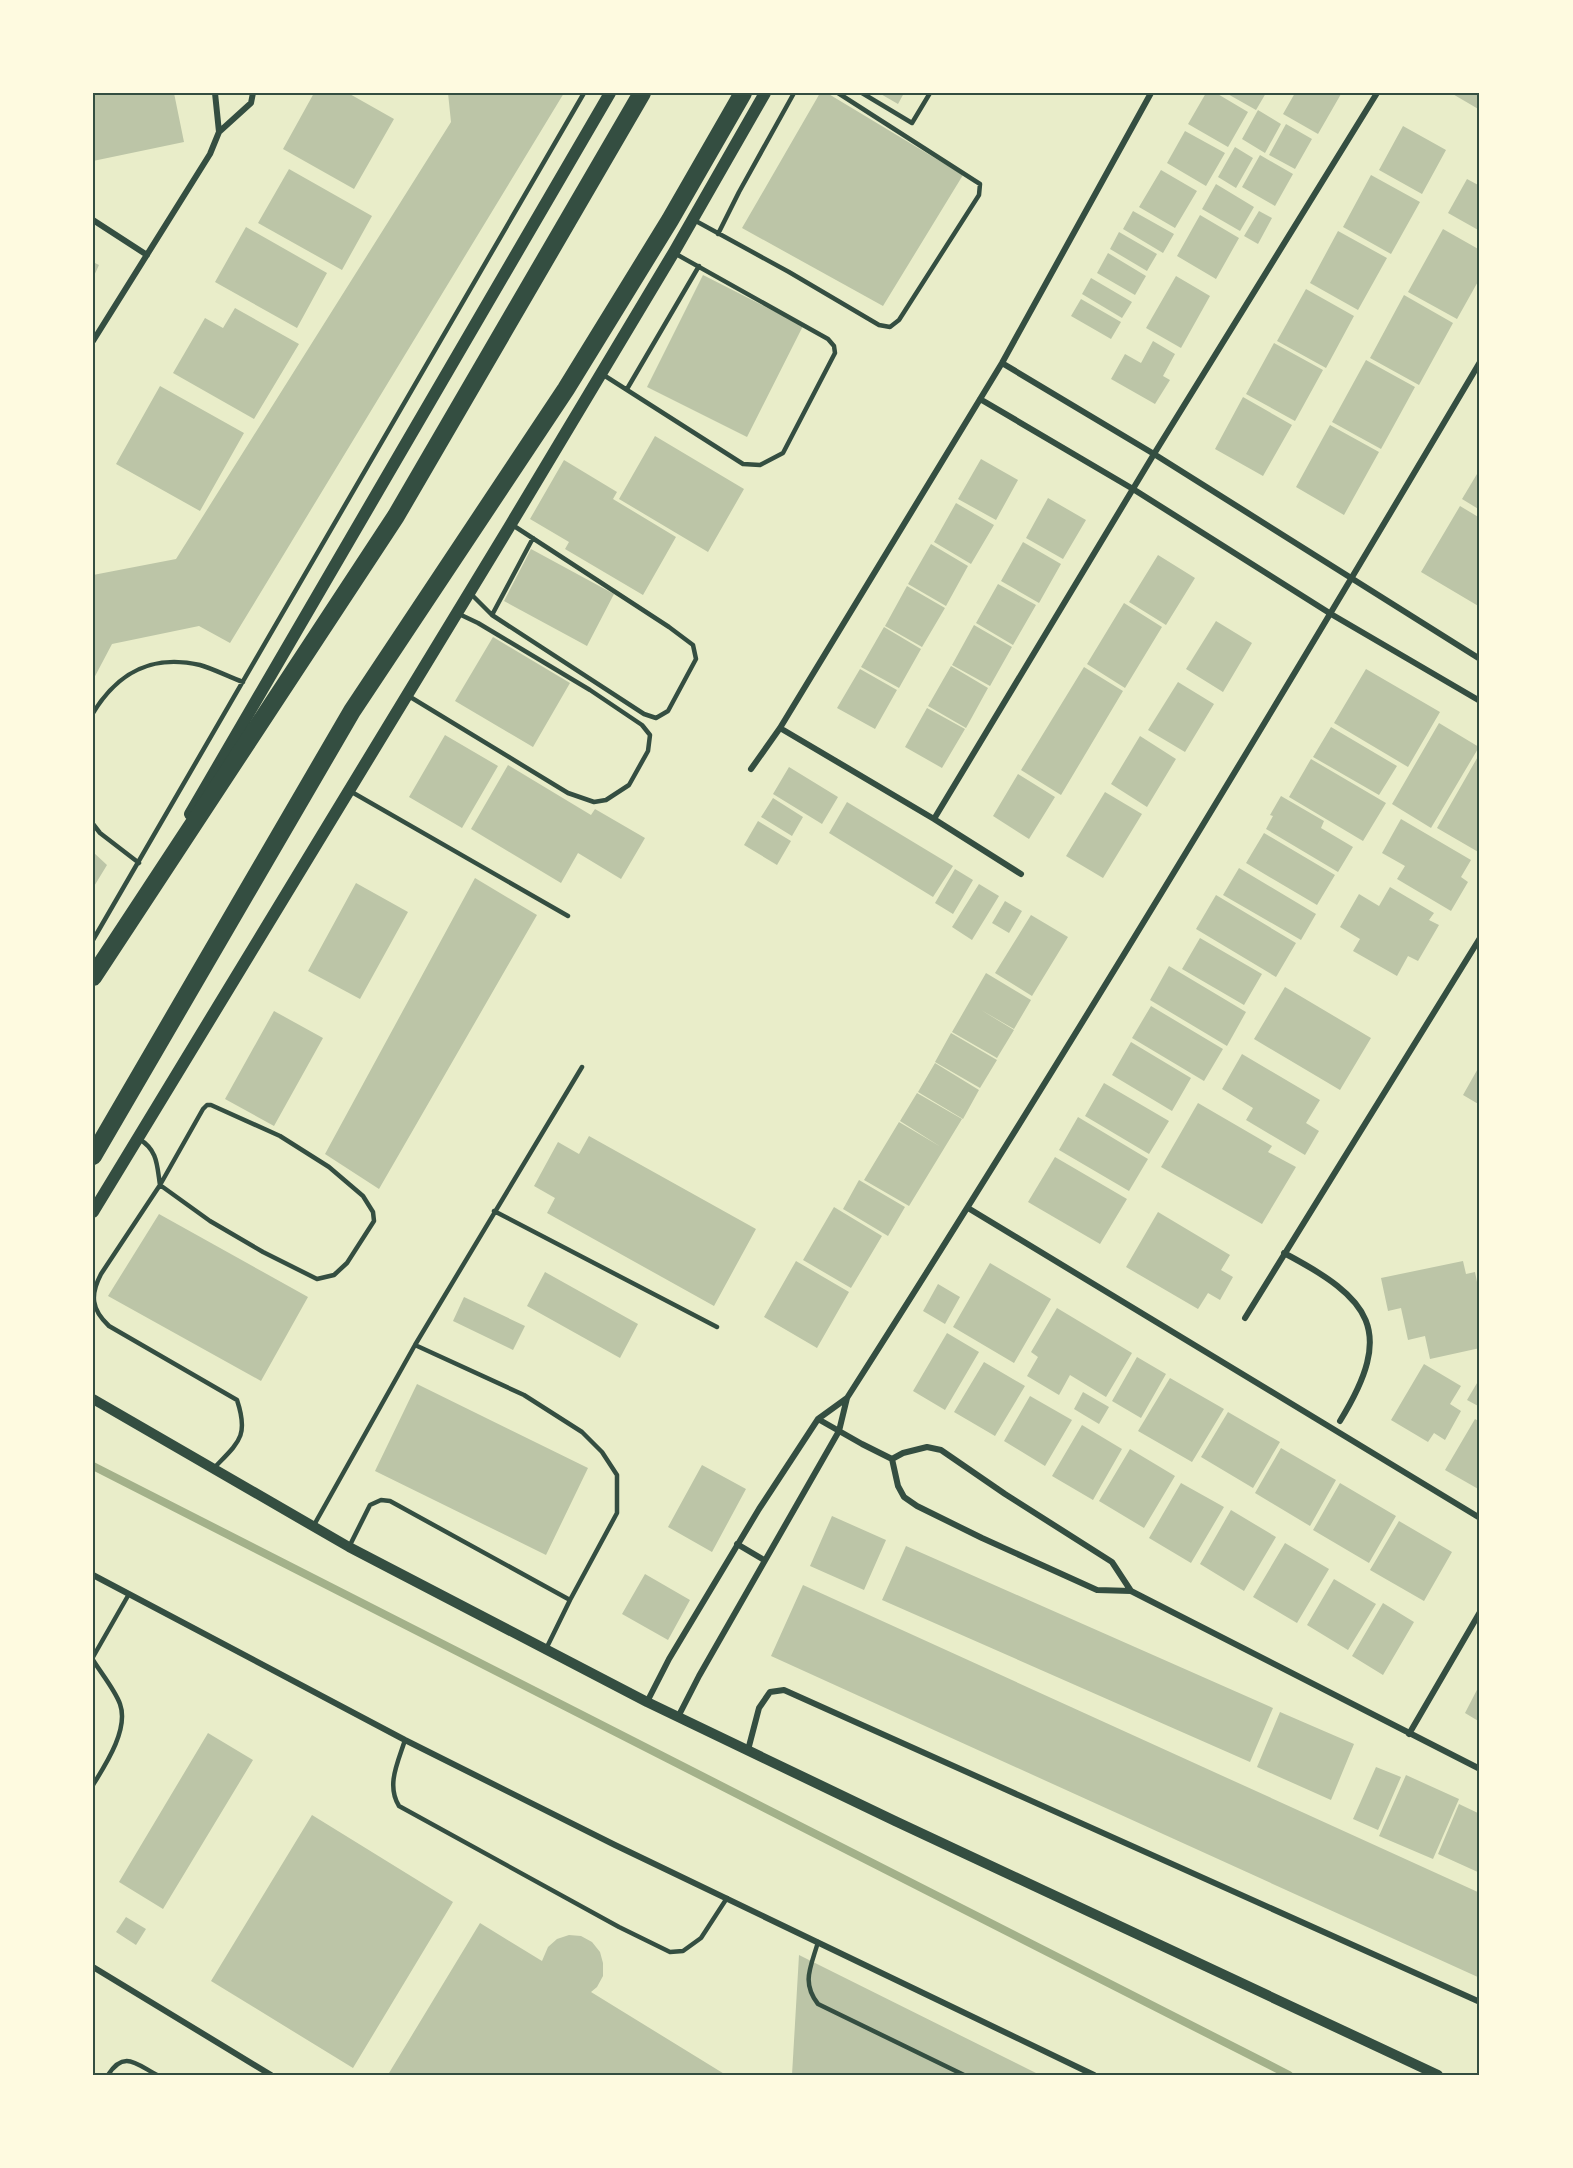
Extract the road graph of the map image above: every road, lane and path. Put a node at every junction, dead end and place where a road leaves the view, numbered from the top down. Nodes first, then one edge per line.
1 (215, 93) edge
2 (253, 93) edge
3 (584, 93) edge
4 (610, 93) edge
5 (642, 93) edge
6 (743, 93) edge
7 (765, 93) edge
8 (794, 93) edge
9 (838, 93) edge
10 (862, 93) edge
11 (930, 93) edge
12 (1151, 93) edge
13 (1377, 93) edge
14 (748, 122) junction
15 (219, 132) junction
16 (693, 219) junction
17 (93, 220) edge
18 (718, 234) junction
19 (674, 252) junction
20 (147, 255) junction
21 (699, 266) junction
22 (93, 341) edge
23 (1480, 362) edge
24 (1002, 363) junction
25 (601, 373) junction
26 (627, 389) junction
27 (980, 399) junction
28 (1154, 454) junction
29 (1132, 489) junction
30 (511, 524) junction
31 (533, 538) junction
32 (1352, 579) junction
33 (470, 592) junction
34 (457, 613) junction
35 (1331, 614) junction
36 (492, 615) junction
37 (1480, 659) edge
38 (243, 682) junction
39 (407, 695) junction
40 (1480, 701) edge
41 (93, 713) edge
42 (780, 728) junction
43 (751, 769) dead end
44 (350, 791) junction
45 (934, 819) junction
46 (93, 824) edge
47 (139, 863) junction
48 (1021, 874) dead end
49 (568, 916) dead end
50 (1480, 938) edge
51 (93, 940) edge
52 (93, 979) edge
53 (582, 1067) dead end
54 (139, 1139) junction
55 (93, 1156) edge
56 (160, 1185) junction
57 (968, 1208) junction
58 (494, 1211) junction
59 (93, 1212) edge
60 (1284, 1253) junction
61 (1245, 1318) dead end
62 (717, 1327) dead end
63 (415, 1345) junction
64 (847, 1398) junction
65 (93, 1400) edge
66 (818, 1419) junction
67 (1340, 1421) dead end
68 (839, 1431) junction
69 (892, 1459) junction
70 (213, 1469) junction
71 (1480, 1518) edge
72 (313, 1527) junction
73 (737, 1545) junction
74 (349, 1547) junction
75 (764, 1560) junction
76 (93, 1575) edge
77 (1131, 1591) junction
78 (129, 1594) junction
79 (570, 1600) junction
80 (1480, 1612) edge
81 (546, 1649) junction
82 (93, 1659) edge
83 (646, 1702) junction
84 (678, 1718) junction
85 (1409, 1734) junction
86 (405, 1740) junction
87 (747, 1751) junction
88 (1480, 1769) edge
89 (93, 1785) edge
90 (727, 1898) junction
91 (818, 1942) junction
92 (93, 1967) edge
93 (1480, 2002) edge
94 (108, 2075) edge
95 (157, 2075) edge
96 (271, 2075) edge
97 (964, 2075) edge
98 (1094, 2075) edge
99 (1438, 2075) edge

1 - 15 street
2 - 15 street
3 - 38 lane
4 - 52 main road
5 - 52 highway
6 - 14 main road
6 - 55 highway
7 - 14 main road
8 - 18 lane
9 - 18 lane
10 - 11 lane
12 - 24 street
13 - 28 street
14 - 16 main road
15 - 20 street
16 - 18 lane
16 - 19 main road
17 - 20 street
19 - 21 lane
19 - 25 main road
20 - 22 street
21 - 26 lane
21 - 26 lane
23 - 32 street
24 - 27 street
24 - 28 street
25 - 26 lane
25 - 30 main road
27 - 29 street
27 - 42 street
28 - 29 street
28 - 32 street
29 - 35 street
29 - 45 street
30 - 31 lane
30 - 33 main road
31 - 36 lane
31 - 36 lane
32 - 35 street
32 - 37 street
33 - 34 main road
33 - 36 lane
34 - 39 main road
34 - 39 lane
35 - 40 street
35 - 57 street
38 - 41 lane
38 - 47 lane
39 - 44 main road
42 - 43 street
42 - 45 street
44 - 49 lane
44 - 54 main road
45 - 48 street
46 - 47 lane
47 - 51 lane
50 - 60 street
53 - 58 lane
54 - 56 lane
54 - 59 main road
56 - 56 lane
56 - 70 lane
57 - 64 street
57 - 71 street
58 - 62 lane
58 - 63 lane
60 - 61 street
60 - 67 street
63 - 72 lane
63 - 79 lane
64 - 66 street
64 - 68 street
65 - 70 street
66 - 68 street
66 - 73 street
68 - 69 street
68 - 75 street
69 - 77 street
69 - 77 street
70 - 72 street
72 - 74 street
73 - 75 street
73 - 83 street
74 - 79 lane
74 - 81 street
75 - 84 street
76 - 78 street
77 - 85 street
78 - 82 lane
78 - 86 street
79 - 81 lane
80 - 85 street
81 - 83 street
82 - 89 lane
83 - 84 street
84 - 87 street
85 - 88 street
86 - 90 street
86 - 90 lane
87 - 93 street
87 - 99 street
90 - 91 street
91 - 97 lane
91 - 98 street
92 - 96 street
94 - 95 lane

